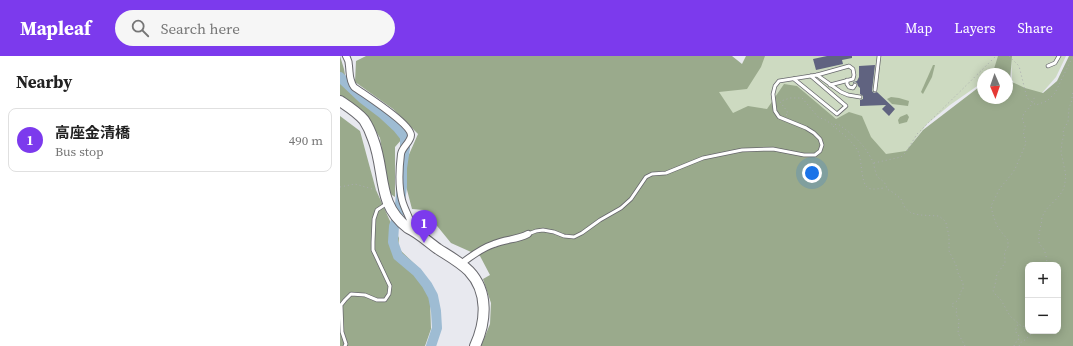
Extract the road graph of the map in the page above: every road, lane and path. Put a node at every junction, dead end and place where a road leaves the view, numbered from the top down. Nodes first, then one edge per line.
1 (346, 56) edge
2 (879, 56) edge
3 (996, 56) edge
4 (1009, 56) edge
5 (1059, 56) edge
6 (1073, 56) edge
7 (1048, 66) dead end
8 (817, 74) junction
9 (811, 76) junction
10 (794, 79) junction
11 (847, 80) junction
12 (855, 82) junction
13 (830, 84) junction
14 (875, 90) dead end
15 (1073, 92) edge
16 (1035, 96) dead end
17 (860, 97) dead end
18 (340, 102) edge
19 (1032, 102) junction
20 (778, 116) junction
21 (833, 125) junction
22 (874, 164) junction
23 (340, 187) edge
24 (887, 188) junction
25 (384, 192) junction
26 (387, 203) junction
27 (410, 229) junction
28 (528, 234) joint
29 (1047, 262) edge
30 (461, 264) junction
31 (1018, 324) junction
32 (1025, 327) edge
33 (1031, 334) edge
34 (345, 346) edge
35 (475, 346) edge
36 (965, 346) edge
37 (1014, 346) edge
38 (1019, 346) edge

1 - 27 street
2 - 14 lane
3 - 22 path
4 - 19 path
5 - 7 lane
6 - 19 path
8 - 9 lane
8 - 12 lane
8 - 13 lane
9 - 10 lane
9 - 10 lane
10 - 20 lane
11 - 12 lane
11 - 12 lane
11 - 13 lane
13 - 17 lane
15 - 29 path
16 - 19 path
18 - 25 highway
19 - 31 path
20 - 21 path
20 - 28 lane
21 - 22 path
21 - 24 path
22 - 24 path
23 - 25 path
24 - 36 path
25 - 26 highway
26 - 27 highway
26 - 34 lane
27 - 30 highway
28 - 30 street
30 - 35 highway
31 - 32 path
31 - 37 path
33 - 38 path

